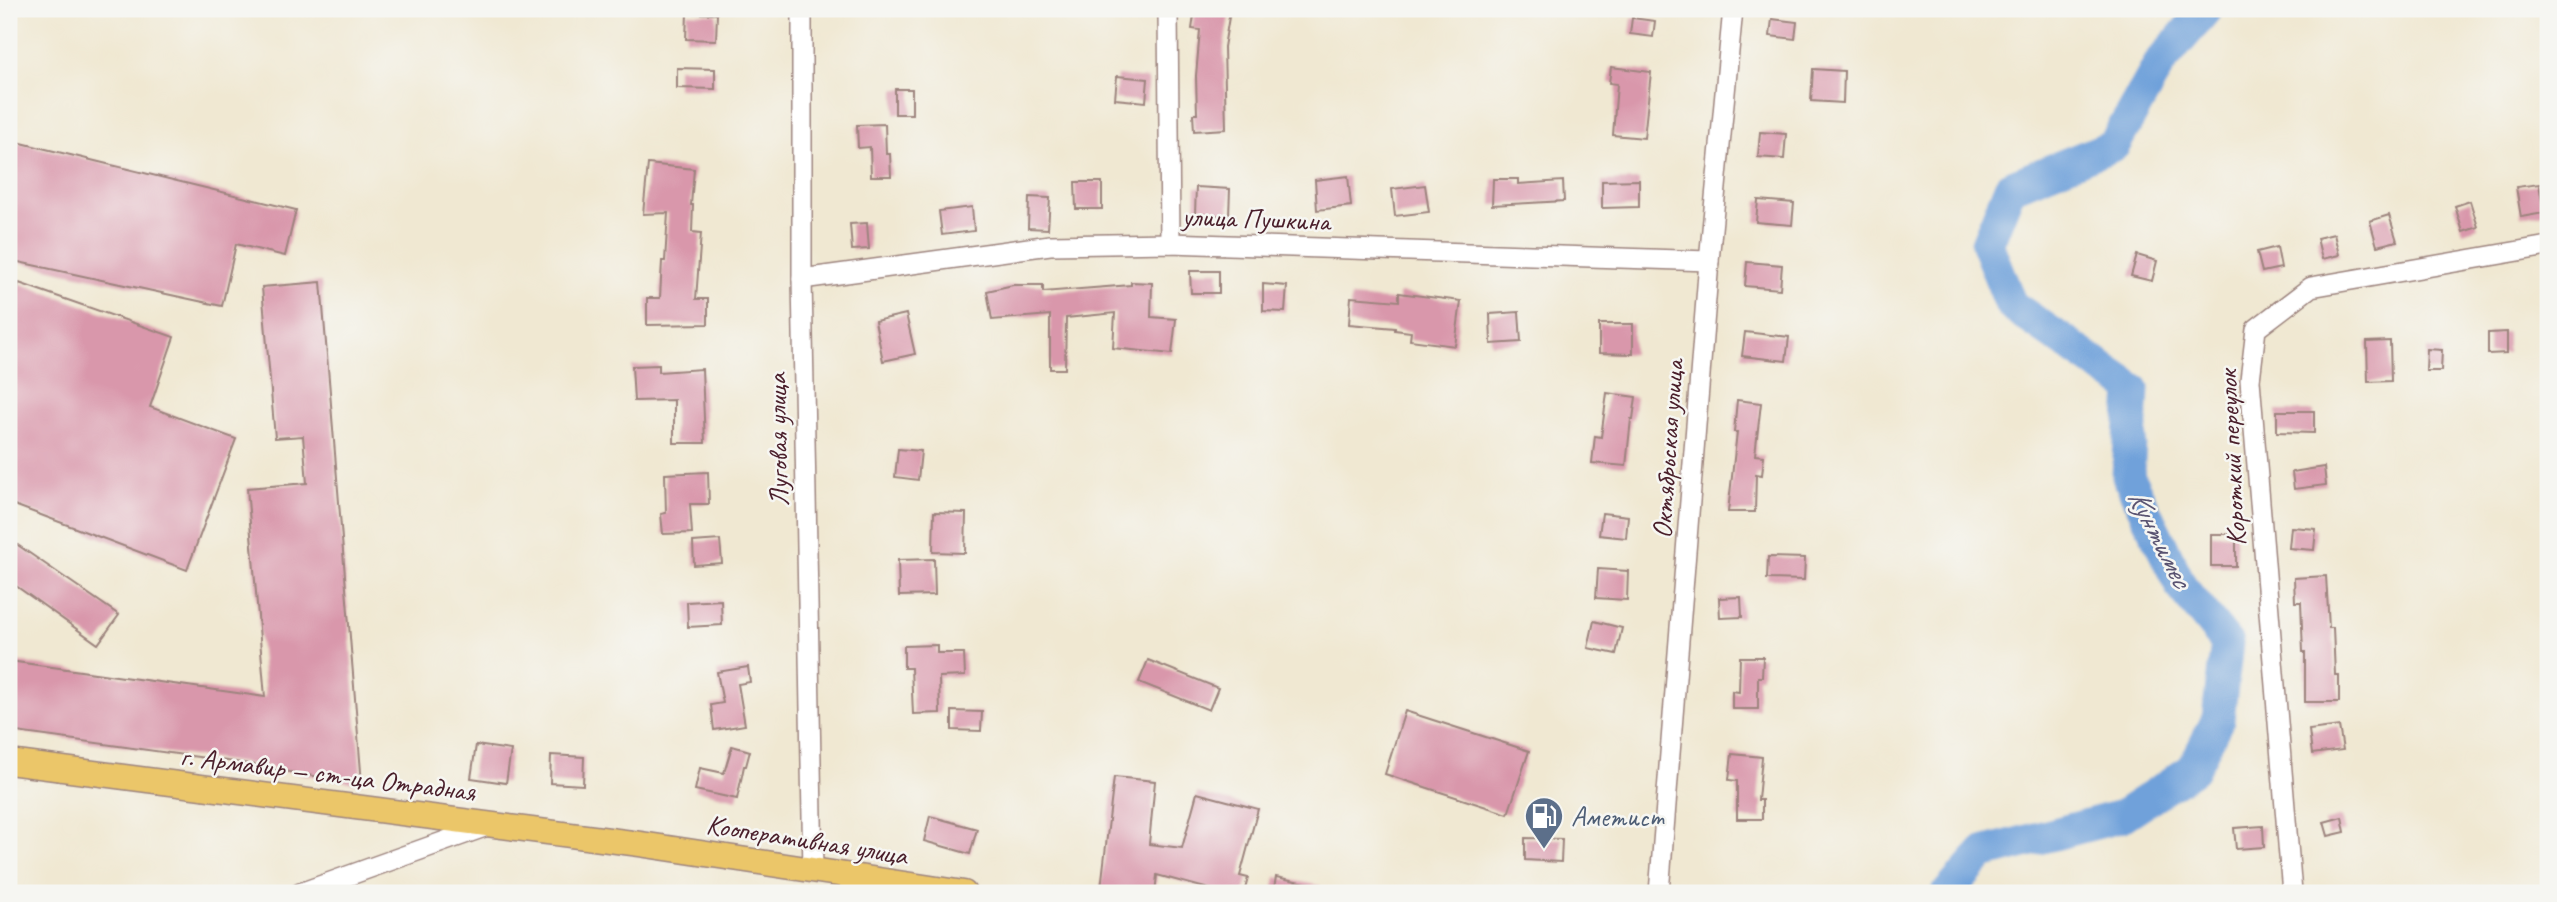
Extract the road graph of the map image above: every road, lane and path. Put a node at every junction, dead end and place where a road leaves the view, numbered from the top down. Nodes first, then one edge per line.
1 (802, 9) edge
2 (1167, 9) edge
3 (1733, 9) edge
4 (1170, 243) junction
5 (2548, 246) edge
6 (1709, 261) junction
7 (802, 279) junction
8 (9, 762) edge
9 (494, 824) junction
10 (640, 844) joint
11 (813, 871) junction
12 (300, 893) edge
13 (964, 893) edge
14 (1658, 893) edge
15 (2292, 893) edge

1 - 7 street, Луговая улица
2 - 4 street
3 - 6 street, Октябрьская улица
4 - 6 street, улица Пушкина
4 - 7 street, улица Пушкина
5 - 15 street, Короткий переулок
6 - 14 street, Октябрьская улица
7 - 11 street, Луговая улица
8 - 9 main road, г. Армавир — ст-ца Отрадная
9 - 10 main road, г. Армавир — ст-ца Отрадная
9 - 12 street
10 - 11 main road, Кооперативная улица
11 - 13 main road, Кооперативная улица

